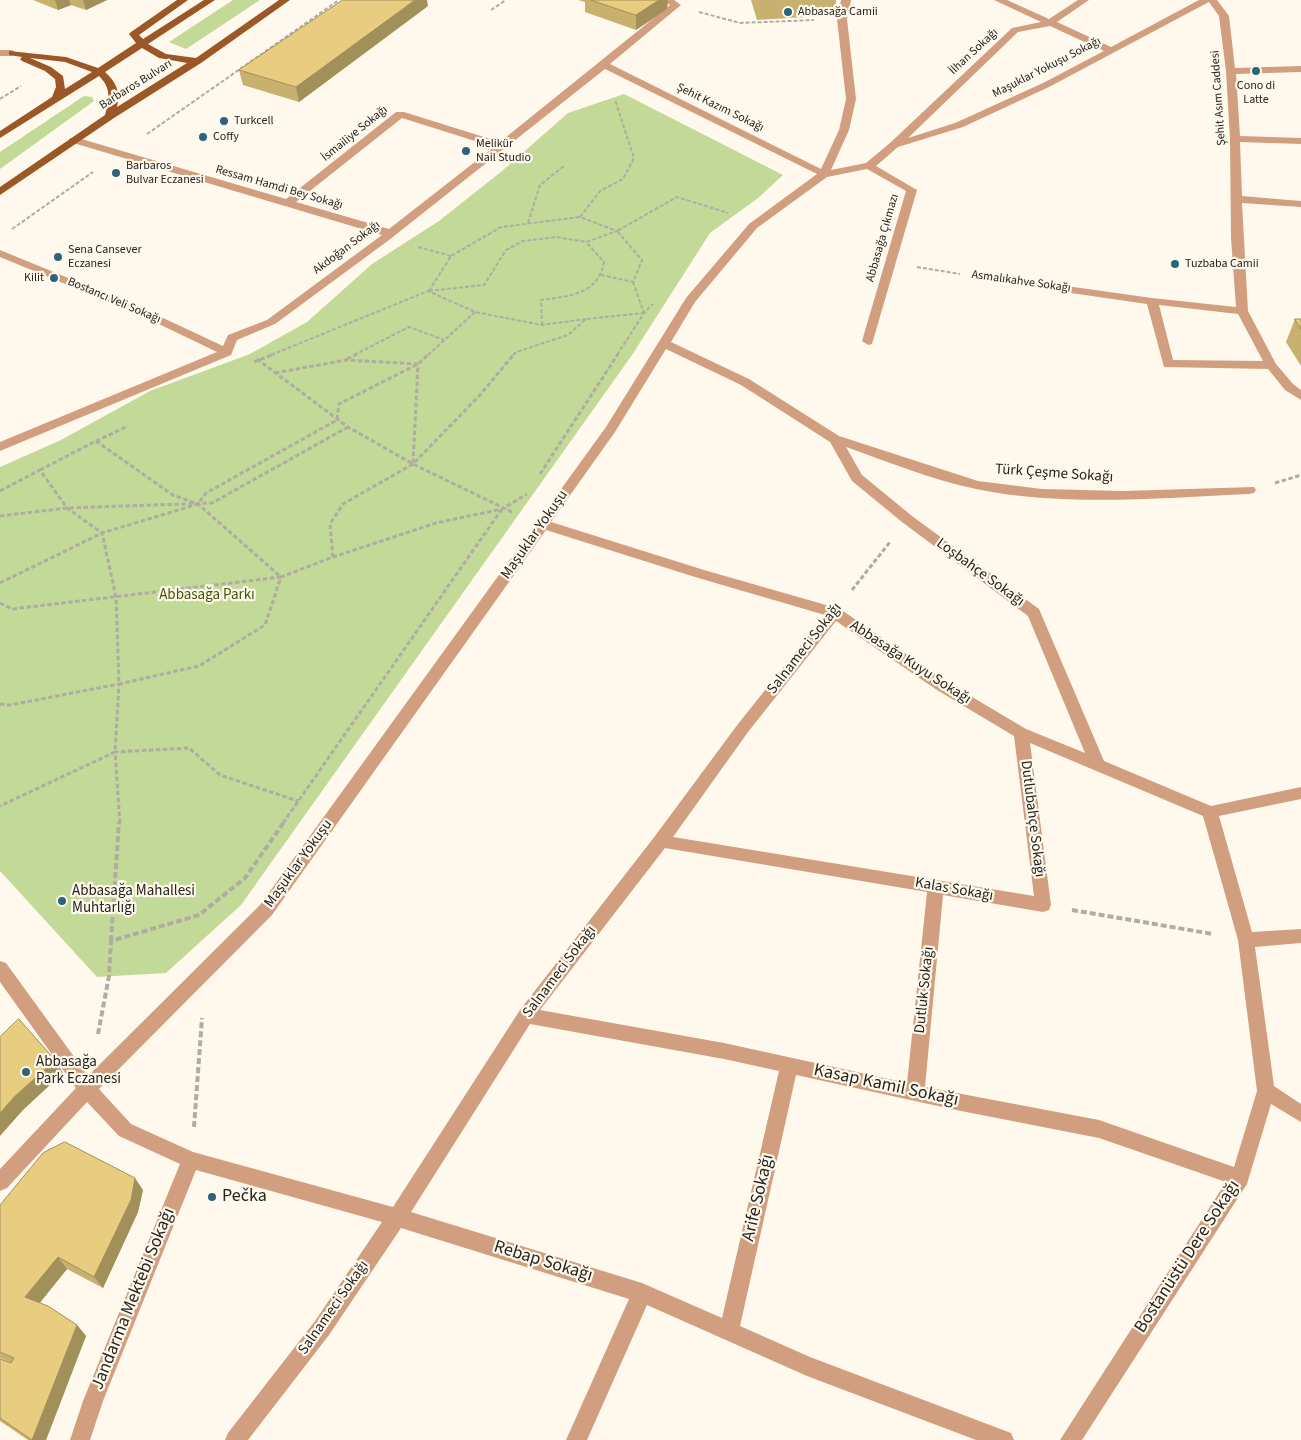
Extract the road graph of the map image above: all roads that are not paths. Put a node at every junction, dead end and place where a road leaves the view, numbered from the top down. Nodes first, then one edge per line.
1 (183, 0) edge
2 (210, 0) edge
3 (286, 0) edge
4 (846, 0) edge
5 (999, 0) edge
6 (1084, 0) edge
7 (1206, 0) edge
8 (1212, 0) edge
9 (672, 3) edge
10 (1048, 24) junction
11 (142, 43) junction
12 (1110, 50) junction
13 (0, 53) edge
14 (12, 53) junction
15 (198, 61) junction
16 (604, 65) junction
17 (1301, 69) edge
18 (99, 71) junction
19 (1231, 71) junction
20 (57, 97) junction
21 (110, 116) junction
22 (0, 134) edge
23 (1235, 139) junction
24 (74, 140) junction
25 (1301, 141) edge
26 (894, 145) junction
27 (503, 146) junction
28 (869, 166) junction
29 (824, 174) junction
30 (0, 192) edge
31 (1237, 199) junction
32 (288, 203) junction
33 (1301, 204) edge
34 (389, 234) junction
35 (0, 253) edge
36 (988, 278) road end
37 (1152, 301) junction
38 (1242, 311) junction
39 (868, 341) dead end
40 (664, 343) junction
41 (227, 352) junction
42 (1271, 365) junction
43 (1301, 396) edge
44 (835, 439) junction
45 (0, 447) edge
46 (1249, 490) dead end
47 (543, 524) junction
48 (835, 613) junction
49 (1021, 733) junction
50 (1098, 766) junction
51 (1301, 793) edge
52 (1210, 812) junction
53 (661, 841) junction
54 (936, 887) junction
55 (1043, 905) joint
56 (1301, 936) edge
57 (1246, 940) junction
58 (0, 968) edge
59 (526, 1016) junction
60 (789, 1065) junction
61 (87, 1089) junction
62 (1266, 1091) junction
63 (915, 1092) junction
64 (1301, 1114) edge
65 (191, 1160) junction
66 (1240, 1178) junction
67 (0, 1182) edge
68 (397, 1217) junction
69 (642, 1293) junction
70 (729, 1332) junction
71 (80, 1440) edge
72 (235, 1440) edge
73 (576, 1440) edge
74 (1004, 1440) edge
75 (1070, 1440) edge

1 - 11 main road
2 - 11 main road
3 - 15 main road, Barbaros Bulvarı
4 - 29 street
5 - 10 street
6 - 10 street, İlhan Sokağı
7 - 12 street, Maşuklar Yokuşu Sokağı
8 - 19 street, Şehit Asım Caddesi
9 - 16 street, Akdoğan Sokağı
10 - 12 street
10 - 26 street, İlhan Sokağı
11 - 15 main road
11 - 18 main road
12 - 26 street, Maşuklar Yokuşu Sokağı
13 - 14 street
14 - 18 main road
14 - 20 main road
15 - 21 main road, Barbaros Bulvarı
16 - 27 street, Akdoğan Sokağı
16 - 29 street, Şehit Kazım Sokağı
17 - 19 street
18 - 20 main road
18 - 21 main road
19 - 23 street, Şehit Asım Caddesi
20 - 22 main road
21 - 24 main road, Barbaros Bulvarı
23 - 25 street
23 - 31 street, Şehit Asım Caddesi
24 - 30 main road, Barbaros Bulvarı
24 - 32 street, Ressam Hamdi Bey Sokağı
26 - 28 street, Maşuklar Yokuşu
27 - 32 street, İsmailiye Sokağı
27 - 34 street, Akdoğan Sokağı
28 - 29 street, Maşuklar Yokuşu
28 - 39 street, Abbasağa Çıkmazı
29 - 40 street, Maşuklar Yokuşu
31 - 33 street
31 - 38 street, Şehit Asım Caddesi
32 - 34 street, Ressam Hamdi Bey Sokağı
34 - 41 street, Akdoğan Sokağı
35 - 41 street, Bostancı Veli Sokağı
36 - 37 street, Asmalıkahve Sokağı
37 - 38 street, Asmalıkahve Sokağı
37 - 42 street
38 - 42 street
40 - 44 street, Loşbahçe Sokağı
40 - 47 street, Maşuklar Yokuşu
41 - 45 street
42 - 43 street
44 - 46 street, Türk Çeşme Sokağı
44 - 50 street, Loşbahçe Sokağı
47 - 48 street, Abbasağa Kuyu Sokağı
47 - 61 street, Maşuklar Yokuşu
48 - 49 street, Abbasağa Kuyu Sokağı
48 - 53 street, Salnameci Sokağı
49 - 50 street, Abbasağa Kuyu Sokağı
49 - 55 street, Dutlubahçe Sokağı
50 - 52 street
51 - 52 street
52 - 57 street
53 - 54 street, Kalas Sokağı
53 - 59 street, Salnameci Sokağı
54 - 55 street, Kalas Sokağı
54 - 63 street, Dutluk Sokağı
56 - 57 street
57 - 62 street, Bostanüstü Dere Sokağı
58 - 61 street, Rebap Sokağı
59 - 60 street, Kasap Kamil Sokağı
59 - 68 street, Salnameci Sokağı
60 - 63 street, Kasap Kamil Sokağı
60 - 70 street, Arife Sokağı
61 - 65 street, Rebap Sokağı
61 - 67 street, Maşuklar Yokuşu
62 - 64 street
62 - 66 street, Bostanüstü Dere Sokağı
63 - 66 street, Kasap Kamil Sokağı
65 - 68 street, Rebap Sokağı
65 - 71 street, Jandarma Mektebi Sokağı
66 - 75 street, Bostanüstü Dere Sokağı
68 - 69 street, Rebap Sokağı
68 - 72 street, Salnameci Sokağı
69 - 70 street, Rebap Sokağı
69 - 73 street
70 - 74 street, Rebap Sokağı

